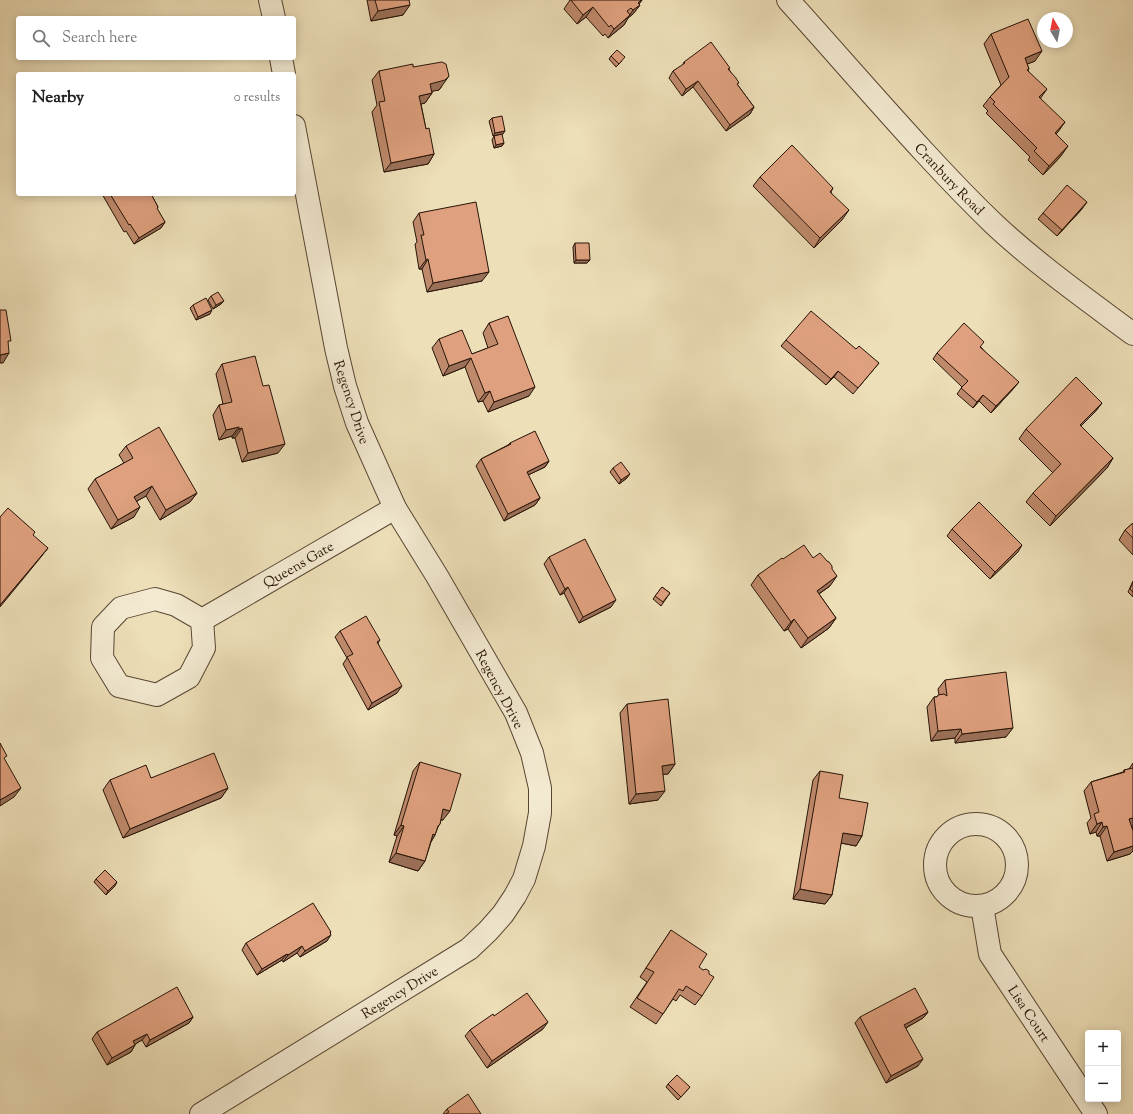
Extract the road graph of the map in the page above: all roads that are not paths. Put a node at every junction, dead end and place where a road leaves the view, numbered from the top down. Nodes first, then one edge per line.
1 (270, 0) edge
2 (788, 0) edge
3 (274, 16) edge
4 (281, 60) edge
5 (284, 72) edge
6 (296, 137) edge
7 (1133, 334) edge
8 (395, 508) junction
9 (202, 620) junction
10 (982, 906) dead end
11 (201, 1114) edge
12 (1096, 1114) edge

1 - 3 street
2 - 7 street, Cranbury Road
4 - 5 street
6 - 8 street, Regency Drive
8 - 9 street, Queens Gate
8 - 11 street, Regency Drive
9 - 9 street
10 - 12 street, Lisa Court

